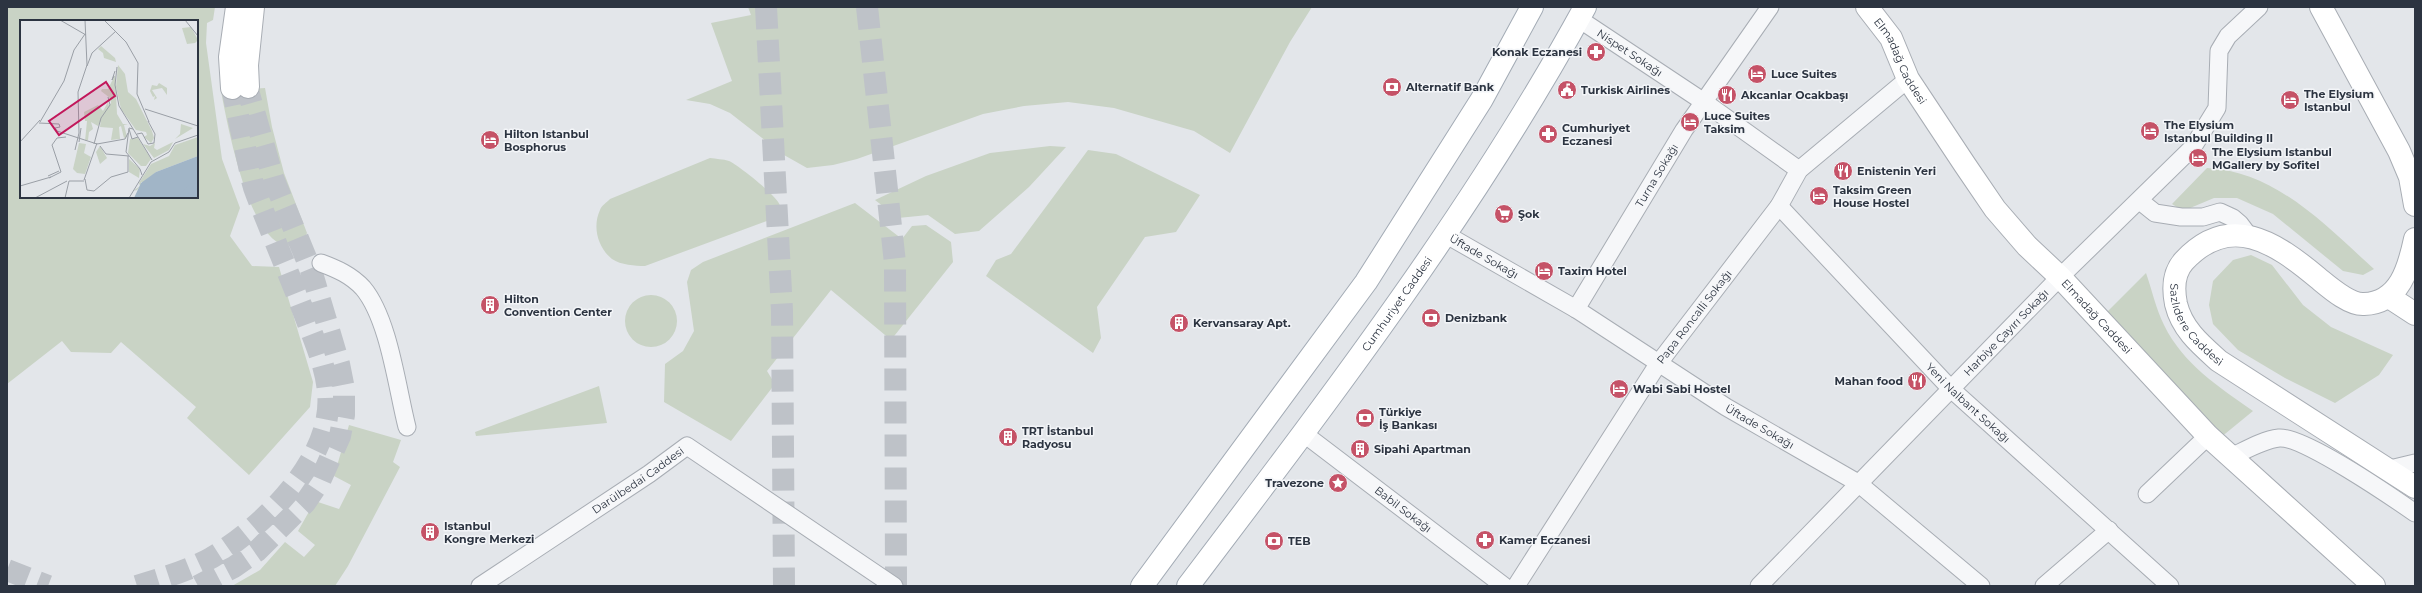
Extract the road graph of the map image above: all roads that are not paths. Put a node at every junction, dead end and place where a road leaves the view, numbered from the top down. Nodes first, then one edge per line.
1 (237, 7) edge
2 (253, 7) edge
3 (1532, 7) edge
4 (1770, 7) edge
5 (1867, 7) edge
6 (2259, 7) edge
7 (2321, 7) edge
8 (1582, 13) edge
9 (1908, 79) junction
10 (1704, 102) junction
11 (1799, 170) junction
12 (2140, 201) junction
13 (2415, 205) edge
14 (1779, 206) junction
15 (1444, 234) junction
16 (2248, 236) junction
17 (2415, 239) edge
18 (321, 263) dead end
19 (2060, 277) junction
20 (2389, 297) junction
21 (1576, 309) junction
22 (2415, 314) edge
23 (1658, 364) junction
24 (1950, 388) junction
25 (407, 428) dead end
26 (1303, 433) junction
27 (2208, 436) junction
28 (2231, 457) junction
29 (2415, 463) edge
30 (2390, 470) junction
31 (1858, 483) junction
32 (2415, 487) edge
33 (2147, 494) dead end
34 (2415, 513) edge
35 (2109, 530) junction
36 (480, 586) edge
37 (894, 586) edge
38 (1142, 586) edge
39 (1188, 586) edge
40 (1504, 586) edge
41 (1516, 586) edge
42 (1758, 586) edge
43 (1981, 586) edge
44 (2044, 586) edge
45 (2170, 586) edge
46 (2374, 586) edge

1 - 2 main road
3 - 38 main road
4 - 10 street, Turna Sokağı
5 - 9 main road, Elmadağ Caddesi
6 - 12 street, Harbiye Çayırı Sokağı
7 - 13 main road
8 - 10 street, Nispet Sokağı
8 - 15 main road, Cumhuriyet Caddesi
9 - 11 street, Papa Roncalli Sokağı
9 - 19 main road, Elmadağ Caddesi
10 - 11 street, Nispet Sokağı
10 - 21 street, Turna Sokağı
11 - 14 street, Papa Roncalli Sokağı
12 - 16 street
12 - 19 street, Harbiye Çayırı Sokağı
14 - 23 street, Papa Roncalli Sokağı
14 - 24 street, Yeni Nalbant Sokağı
15 - 21 street, Üftade Sokağı
15 - 26 main road, Cumhuriyet Caddesi
16 - 20 main road, Sazlıdere Caddesi
16 - 30 main road, Sazlıdere Caddesi
17 - 20 main road
18 - 25 street
19 - 24 street, Harbiye Çayırı Sokağı
19 - 27 main road, Elmadağ Caddesi
20 - 22 main road
21 - 23 street, Üftade Sokağı
23 - 31 street, Üftade Sokağı
23 - 41 street, Papa Roncalli Sokağı
24 - 31 street, Harbiye Çayırı Sokağı
24 - 35 street, Yeni Nalbant Sokağı
26 - 39 main road, Cumhuriyet Caddesi
26 - 40 street, Babil Sokağı
27 - 28 main road, Elmadağ Caddesi
27 - 33 street
28 - 34 street
28 - 46 main road, Elmadağ Caddesi
29 - 30 street
30 - 32 main road, Sazlıdere Caddesi
31 - 42 street, Harbiye Çayırı Sokağı
31 - 43 street, Üftade Sokağı
35 - 44 street
35 - 45 street, Yeni Nalbant Sokağı
36 - 37 street, Darülbedai Caddesi

